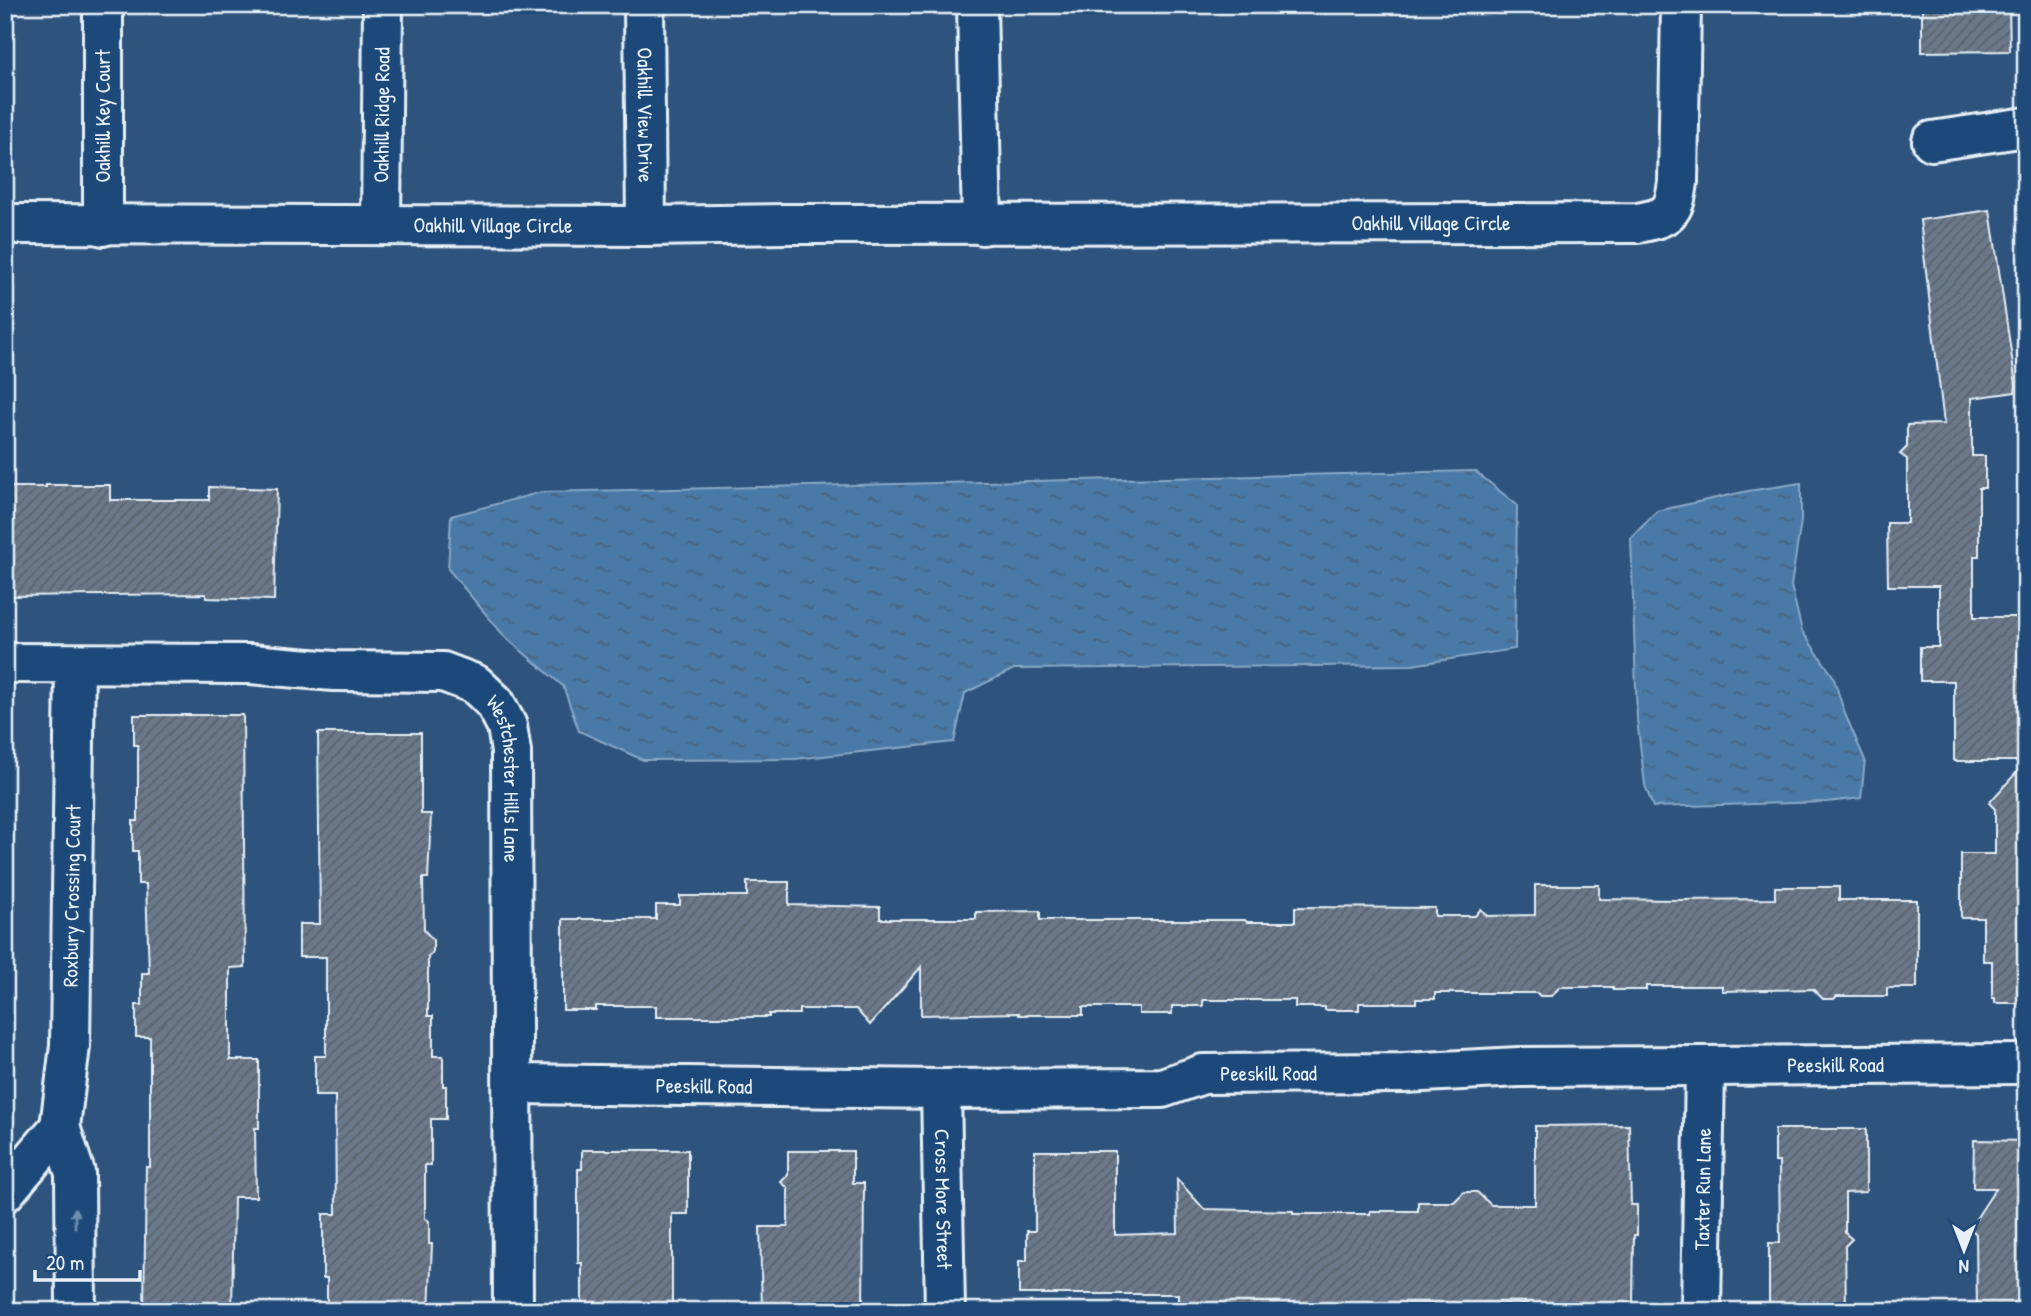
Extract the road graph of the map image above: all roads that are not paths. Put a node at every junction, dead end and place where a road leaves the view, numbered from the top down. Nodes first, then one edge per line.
1 (103, 5) edge
2 (383, 5) edge
3 (644, 5) edge
4 (977, 5) edge
5 (1681, 5) edge
6 (2026, 127) edge
7 (1932, 141) dead end
8 (5, 225) edge
9 (381, 225) junction
10 (982, 225) junction
11 (103, 226) junction
12 (646, 226) junction
13 (5, 663) edge
14 (75, 664) junction
15 (2026, 1064) edge
16 (1705, 1067) junction
17 (513, 1084) junction
18 (941, 1089) junction
19 (60, 1127) junction
20 (5, 1192) edge
21 (76, 1311) edge
22 (513, 1311) edge
23 (945, 1311) edge
24 (1701, 1311) edge

1 - 11 street, Oakhill Key Court
2 - 9 street, Oakhill Ridge Road
3 - 12 street, Oakhill View Drive
4 - 10 street
5 - 10 street, Oakhill Village Circle
6 - 7 street
8 - 11 street, Oakhill Village Circle
9 - 11 street, Oakhill Village Circle
9 - 12 street, Oakhill Village Circle
10 - 12 street, Oakhill Village Circle
13 - 14 street, Westchester Hills Lane
14 - 17 street, Westchester Hills Lane
14 - 19 street, Roxbury Crossing Court
15 - 16 street, Peeskill Road
16 - 18 street, Peeskill Road
16 - 24 street, Taxter Run Lane
17 - 18 street, Peeskill Road
17 - 22 street, Westchester Hills Lane
18 - 23 street, Cross More Street
19 - 20 street
21 -> 19 street

